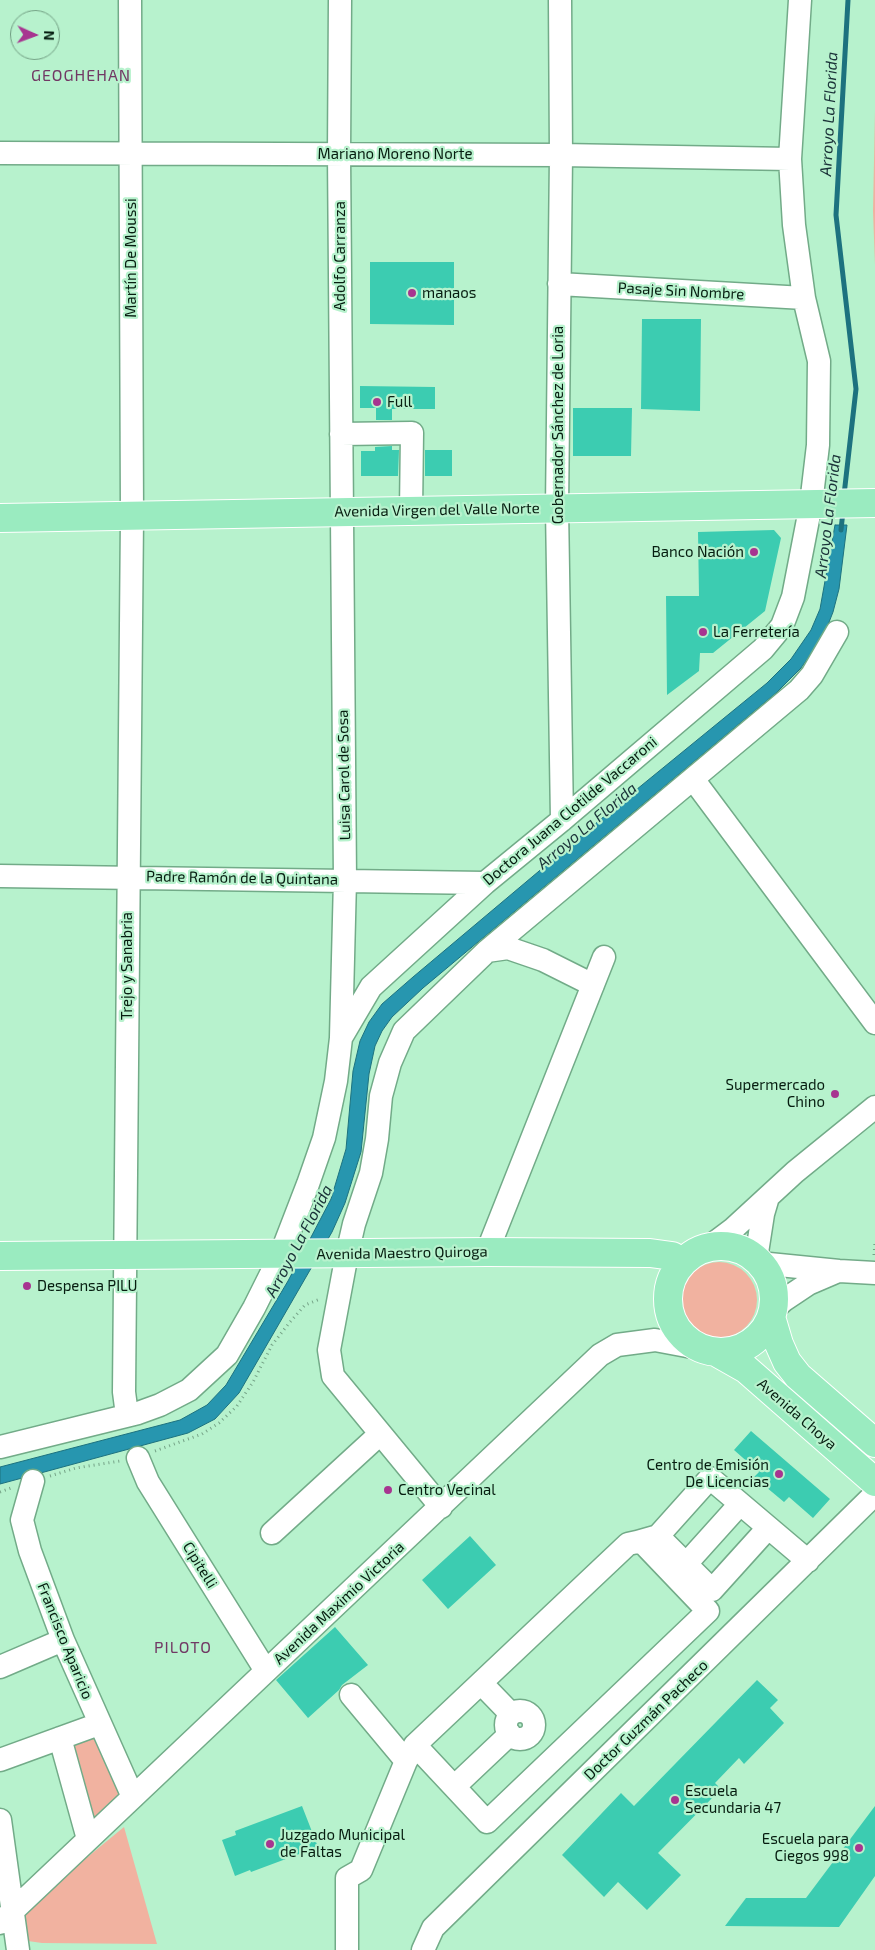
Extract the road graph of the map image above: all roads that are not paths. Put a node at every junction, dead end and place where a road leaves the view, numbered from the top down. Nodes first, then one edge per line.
1 (130, 0) edge
2 (340, 0) edge
3 (560, 0) edge
4 (800, 0) edge
5 (0, 153) edge
6 (130, 154) junction
7 (339, 154) junction
8 (560, 155) junction
9 (790, 159) junction
10 (559, 284) junction
11 (804, 298) junction
12 (341, 434) junction
13 (875, 503) edge
14 (819, 504) junction
15 (557, 508) junction
16 (411, 511) junction
17 (341, 512) junction
18 (132, 516) junction
19 (0, 518) edge
20 (837, 632) dead end
21 (693, 779) junction
22 (562, 820) junction
23 (0, 876) edge
24 (128, 877) junction
25 (344, 880) junction
26 (485, 883) junction
27 (487, 950) junction
28 (604, 957) dead end
29 (593, 985) junction
30 (875, 1023) edge
31 (341, 1038) junction
32 (875, 1107) edge
33 (768, 1197) junction
34 (709, 1247) junction
35 (487, 1252) junction
36 (288, 1254) junction
37 (339, 1254) junction
38 (0, 1256) edge
39 (125, 1256) junction
40 (757, 1261) junction
41 (683, 1262) junction
42 (839, 1271) junction
43 (875, 1273) edge
44 (772, 1314) junction
45 (709, 1351) junction
46 (127, 1415) junction
47 (380, 1434) junction
48 (875, 1443) edge
49 (0, 1447) edge
50 (138, 1458) dead end
51 (33, 1481) dead end
52 (875, 1482) edge
53 (875, 1494) edge
54 (740, 1504) junction
55 (441, 1507) junction
56 (768, 1528) junction
57 (272, 1533) dead end
58 (647, 1539) junction
59 (808, 1562) junction
60 (680, 1570) junction
61 (63, 1640) junction
62 (0, 1667) edge
63 (266, 1671) junction
64 (480, 1683) junction
65 (351, 1695) dead end
66 (99, 1724) junction
67 (517, 1728) junction
68 (60, 1738) junction
69 (411, 1753) junction
70 (552, 1759) junction
71 (0, 1760) edge
72 (454, 1786) junction
73 (133, 1797) junction
74 (0, 1820) edge
75 (88, 1839) junction
76 (6, 1917) edge
77 (18, 1950) edge
78 (347, 1950) edge
79 (424, 1950) edge

1 - 6 street, Martín De Moussi
2 - 7 street, Adolfo Carranza
3 - 8 street, Gobernador Sánchez de Loria
4 - 9 street, Doctora Juana Clotilde Vaccaroni
5 - 6 street, Mariano Moreno Norte
6 - 7 street, Mariano Moreno Norte
6 - 18 street, Martín De Moussi
7 - 8 street, Mariano Moreno Norte
7 - 12 street, Adolfo Carranza
8 - 9 street, Mariano Moreno Norte
8 - 10 street, Gobernador Sánchez de Loria
9 - 11 street, Doctora Juana Clotilde Vaccaroni
10 - 11 street, Pasaje Sin Nombre
10 - 15 street, Gobernador Sánchez de Loria
11 - 14 street, Doctora Juana Clotilde Vaccaroni
12 - 16 street
12 - 17 street, Adolfo Carranza
13 - 14 main road, Avenida Virgen del Valle Norte
14 - 15 main road, Avenida Virgen del Valle Norte
14 - 22 street, Doctora Juana Clotilde Vaccaroni
15 - 16 main road, Avenida Virgen del Valle Norte
15 - 22 street, Gobernador Sánchez de Loria
16 - 17 main road, Avenida Virgen del Valle Norte
17 - 18 main road, Avenida Virgen del Valle Norte
17 - 25 street, Luisa Carol de Sosa
18 - 19 main road, Avenida Virgen del Valle Norte
18 - 24 street, Trejo y Sanabria
20 - 21 street
21 - 27 street
21 - 30 street
22 - 26 street, Doctora Juana Clotilde Vaccaroni
23 - 24 street, Padre Ramón de la Quintana
24 - 25 street, Padre Ramón de la Quintana
24 - 39 street, Trejo y Sanabria
25 - 26 street, Padre Ramón de la Quintana
25 - 31 street, Luisa Carol de Sosa
26 - 31 street, Doctora Juana Clotilde Vaccaroni
27 - 29 street
27 - 37 street
28 - 29 street
29 - 35 street
31 - 36 street, Doctora Juana Clotilde Vaccaroni
32 - 33 street
33 - 34 street
33 - 40 street
34 - 40 main road
34 - 41 main road
35 - 37 main road, Avenida Maestro Quiroga
35 - 41 main road, Avenida Maestro Quiroga
36 - 37 main road, Avenida Maestro Quiroga
36 - 39 main road, Avenida Maestro Quiroga
36 - 46 street, Doctora Juana Clotilde Vaccaroni
37 - 47 street
38 - 39 main road, Avenida Maestro Quiroga
39 - 46 street, Trejo y Sanabria
40 - 42 street
40 - 44 main road
41 - 45 main road
42 - 43 street
42 - 44 street
44 - 45 main road
44 - 48 main road, Avenida Choya
45 - 52 main road, Avenida Choya
45 - 55 street, Avenida Maximio Victoria
46 - 49 street, Doctora Juana Clotilde Vaccaroni
47 - 55 street
47 - 57 street
50 - 63 street, Cipitelli
51 - 61 street, Francisco Aparicio
53 - 59 street, Doctor Guzmán Pacheco
54 - 56 street
54 - 58 street
54 - 60 street
55 - 63 street, Avenida Maximio Victoria
56 - 59 street
56 - 60 street
58 - 60 street
58 - 64 street
59 - 79 street, Doctor Guzmán Pacheco
60 - 70 street
61 - 62 street
61 - 66 street, Francisco Aparicio
63 - 73 street, Avenida Maximio Victoria
64 - 67 street
64 - 69 street
65 - 69 street
66 - 68 street
66 - 73 street, Francisco Aparicio
67 - 70 street
67 - 72 street
68 - 71 street
68 - 75 street
69 - 72 street
69 - 78 street
70 - 72 street
73 - 75 street, Avenida Maximio Victoria
74 - 76 street
75 - 76 street, Avenida Maximio Victoria
76 - 77 street

